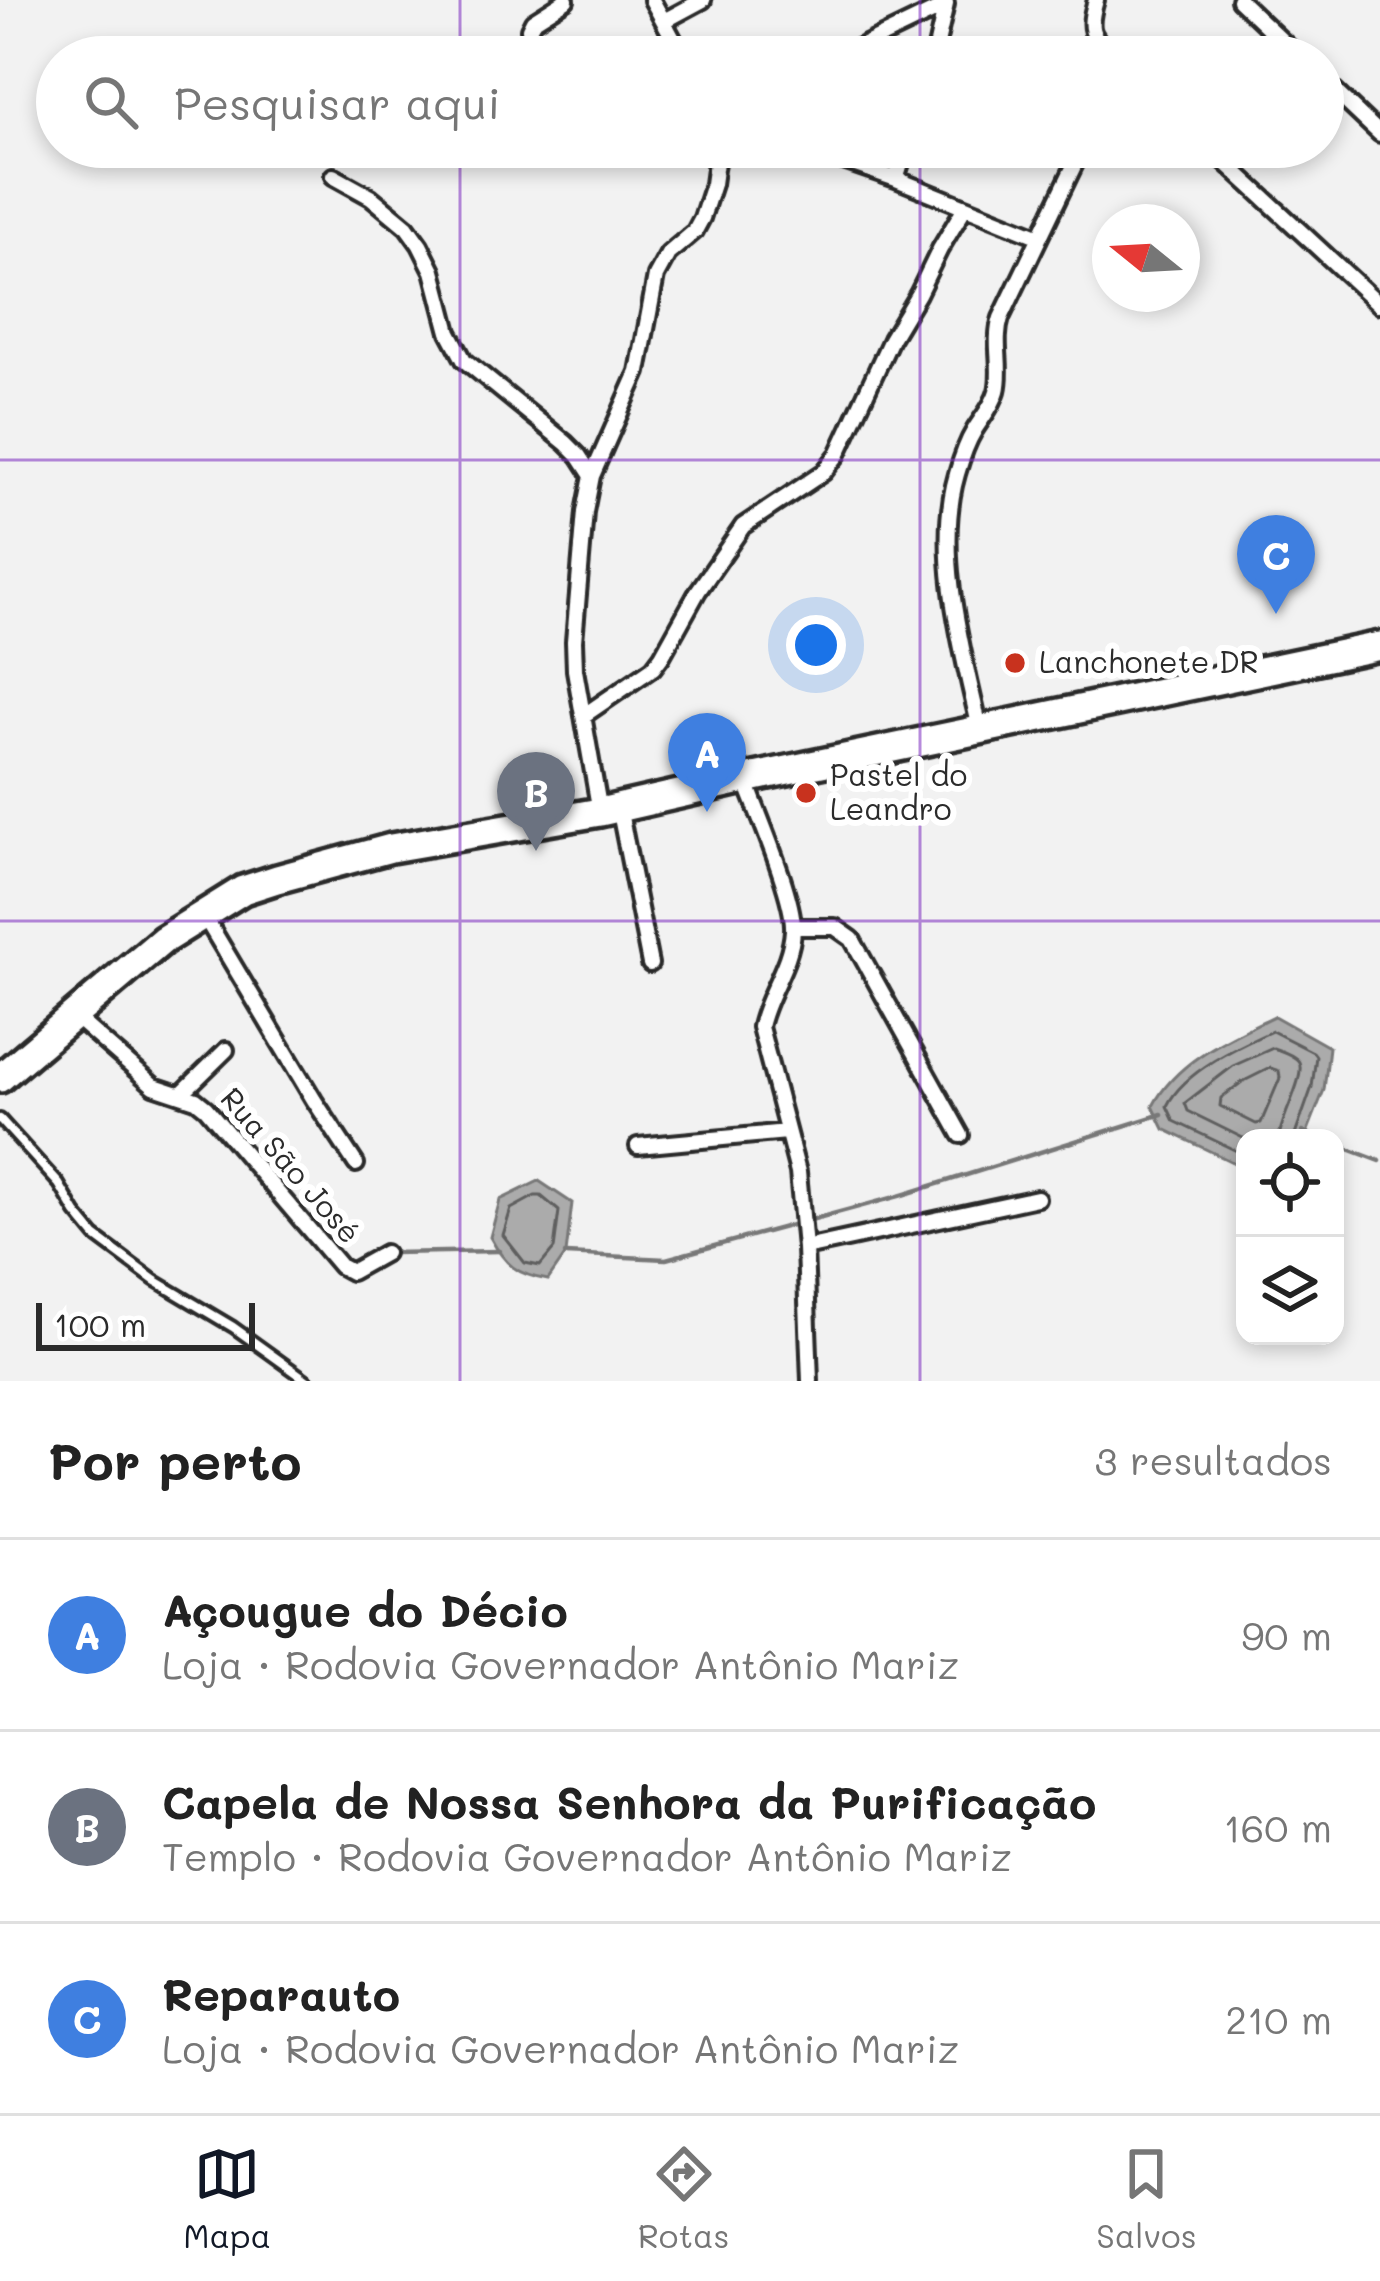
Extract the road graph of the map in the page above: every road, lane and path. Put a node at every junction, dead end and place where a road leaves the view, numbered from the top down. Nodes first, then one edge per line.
1 (566, 0) edge
2 (652, 0) edge
3 (704, 0) edge
4 (1096, 0) edge
5 (1239, 0) edge
6 (946, 3) edge
7 (664, 21) junction
8 (532, 36) edge
9 (672, 36) edge
10 (881, 36) edge
11 (939, 36) edge
12 (1094, 36) edge
13 (1277, 36) edge
14 (1344, 100) edge
15 (1380, 134) edge
16 (715, 168) edge
17 (864, 168) edge
18 (899, 168) edge
19 (1073, 168) edge
20 (1232, 168) edge
21 (333, 176) dead end
22 (896, 179) junction
23 (965, 207) junction
24 (1040, 237) junction
25 (1380, 305) edge
26 (592, 476) junction
27 (1380, 646) edge
28 (583, 716) junction
29 (980, 729) junction
30 (745, 779) junction
31 (610, 810) junction
32 (203, 914) junction
33 (794, 927) junction
34 (650, 964) dead end
35 (73, 1015) junction
36 (226, 1050) dead end
37 (0, 1078) edge
38 (181, 1094) junction
39 (0, 1119) edge
40 (787, 1132) junction
41 (961, 1135) dead end
42 (638, 1146) dead end
43 (356, 1163) dead end
44 (1037, 1198) dead end
45 (805, 1248) junction
46 (385, 1253) dead end
47 (308, 1381) edge
48 (810, 1381) edge

1 - 8 street
2 - 7 street
3 - 7 street
4 - 12 street
5 - 13 street
6 - 10 street
6 - 11 street
7 - 9 street
14 - 15 street
16 - 26 street
17 - 22 street
18 - 22 street
19 - 24 street
20 - 25 street
21 - 26 street
22 - 23 street
23 - 24 street
23 - 28 street
24 - 29 street
26 - 28 street
27 - 29 highway
28 - 31 street
29 - 30 highway
30 - 31 highway
30 - 33 street
31 - 32 highway
31 - 34 street
32 - 35 highway
32 - 43 street
33 - 40 street
33 - 41 street
35 - 37 highway
35 - 38 street, Rua São José
36 - 38 street
38 - 46 street, Rua São José
39 - 47 lane
40 - 42 street
40 - 45 street
44 - 45 street
45 - 48 street

